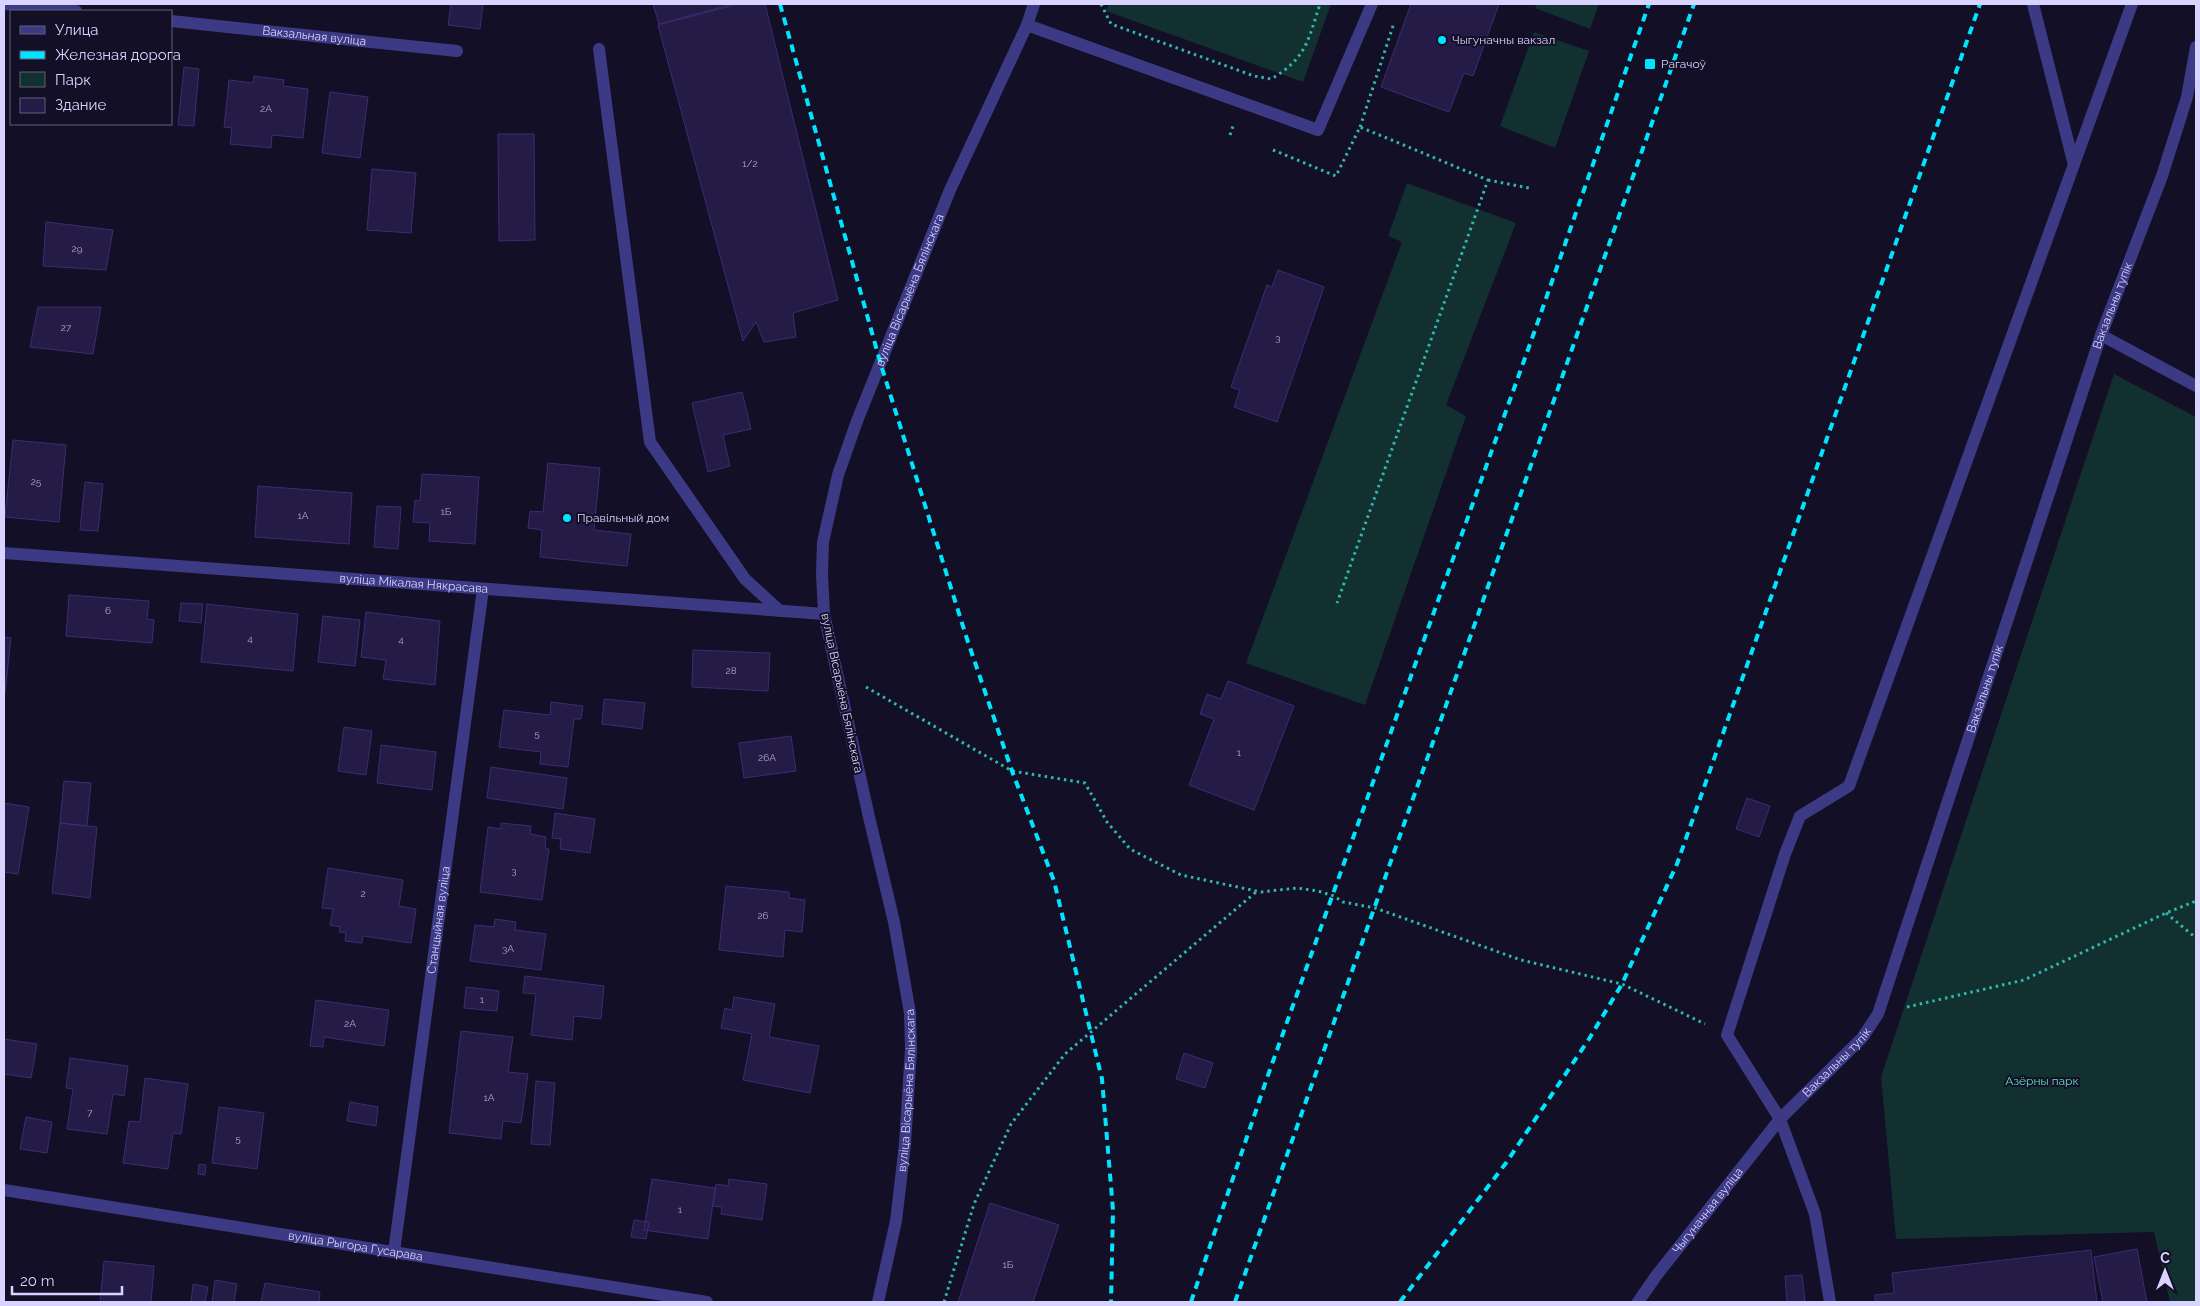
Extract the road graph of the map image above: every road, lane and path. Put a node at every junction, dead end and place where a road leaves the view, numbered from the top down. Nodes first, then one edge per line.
1 (4, 4) edge
2 (1034, 4) edge
3 (1101, 4) edge
4 (1320, 4) edge
5 (1372, 4) edge
6 (2033, 4) edge
7 (2132, 4) edge
8 (66, 10) edge
9 (172, 21) edge
10 (1395, 23) dead end
11 (1027, 26) junction
12 (2196, 47) edge
13 (599, 49) dead end
14 (457, 51) dead end
15 (1360, 127) dead end
16 (1380, 134) dead end
17 (2074, 165) junction
18 (1488, 180) junction
19 (1529, 188) dead end
20 (2101, 335) junction
21 (2196, 386) edge
22 (4, 553) edge
23 (483, 588) junction
24 (1337, 603) dead end
25 (780, 611) junction
26 (824, 614) junction
27 (836, 670) junction
28 (1256, 892) junction
29 (2196, 901) edge
30 (2166, 913) junction
31 (2196, 938) edge
32 (1878, 1014) junction
33 (1727, 1035) junction
34 (1780, 1119) junction
35 (4, 1190) edge
36 (394, 1252) junction
37 (708, 1302) edge
38 (878, 1302) edge
39 (944, 1302) edge
40 (1638, 1302) edge
41 (1830, 1302) edge

1 - 8 street
2 - 11 street, вуліца Вісарыёна Бялінскага
3 - 4 path
5 - 11 street
6 - 17 street
7 - 17 street
9 - 14 street, Вакзальная вуліца
10 - 15 path
11 - 26 street, вуліца Вісарыёна Бялінскага
12 - 20 street, Вакзальны тупік
13 - 25 street
16 - 18 path
17 - 33 street
18 - 19 path
18 - 24 path
20 - 21 street
20 - 32 street, Вакзальны тупік
22 - 23 street, вуліца Мікалая Някрасава
23 - 25 street, вуліца Мікалая Някрасава
23 - 36 street, Станцыйная вуліца
25 - 26 street, вуліца Мікалая Някрасава
26 - 27 street, вуліца Вісарыёна Бялінскага
27 - 28 path
27 - 38 street, вуліца Вісарыёна Бялінскага
28 - 33 path
28 - 39 path
29 - 30 path
30 - 31 path
30 - 32 path
32 - 34 street, Вакзальны тупік
33 - 34 street
34 - 40 street, Чыгуначная вуліца
34 - 41 street
35 - 36 street, вуліца Рыгора Гусарава
36 - 37 street, вуліца Рыгора Гусарава

